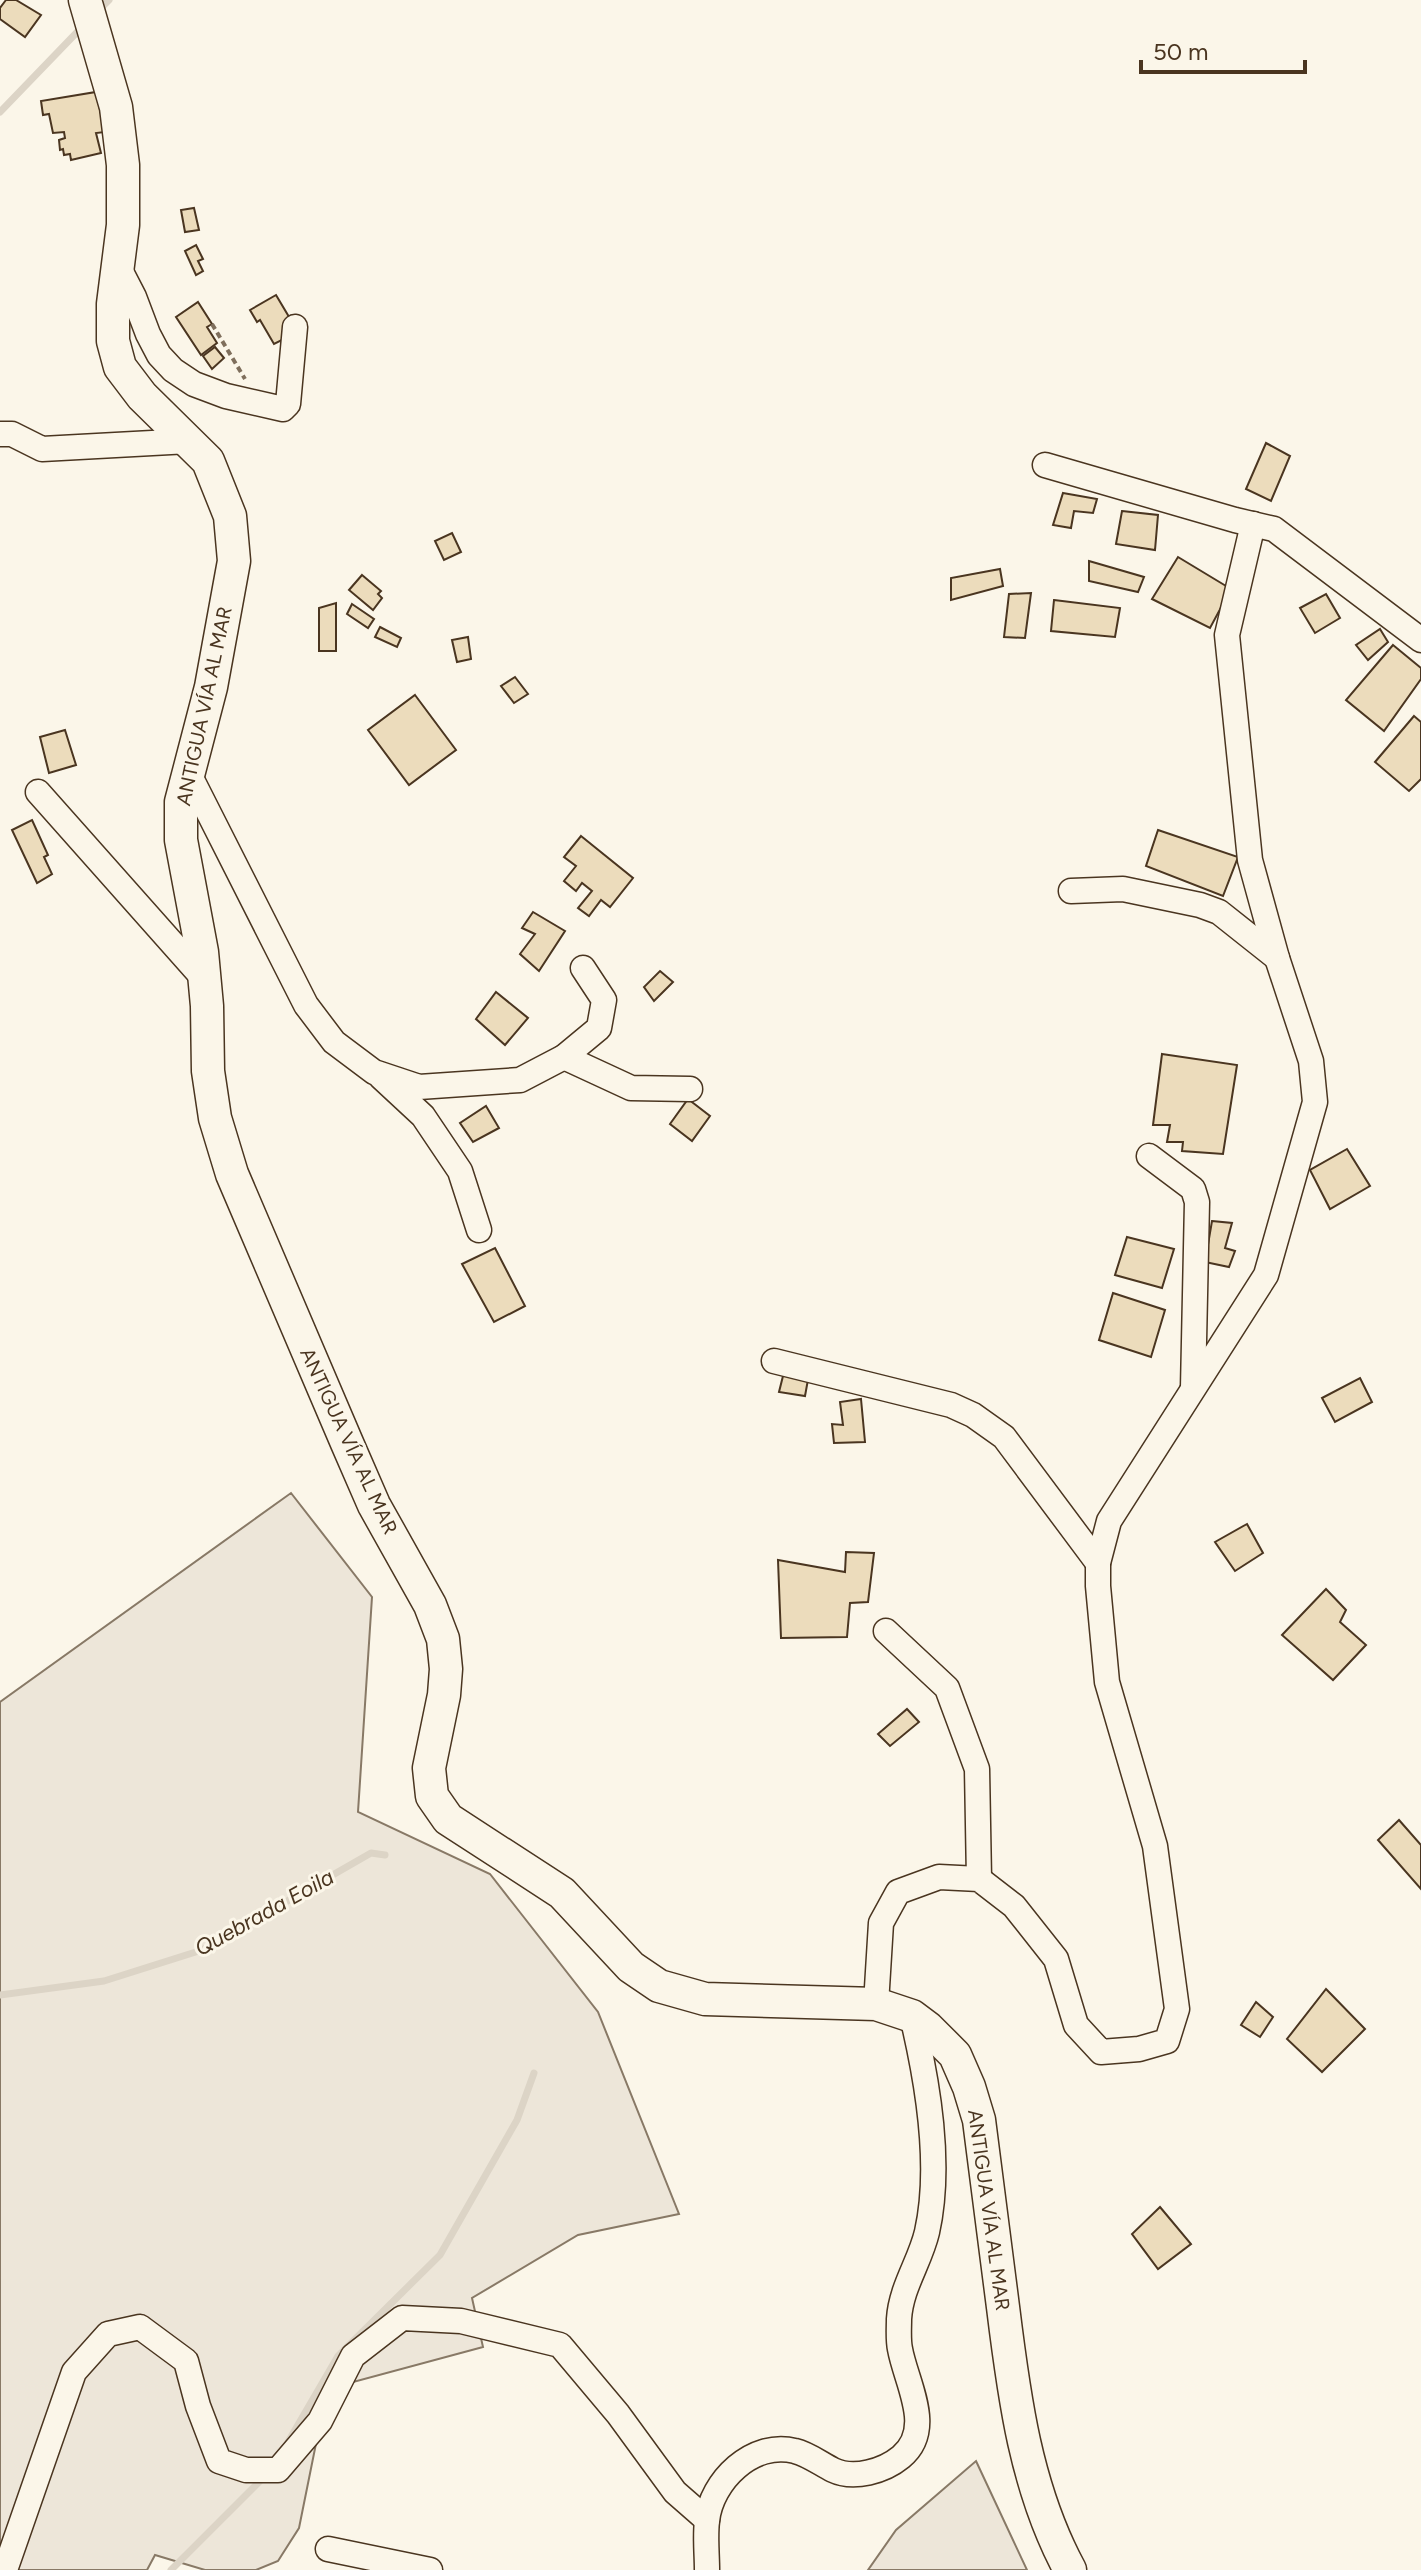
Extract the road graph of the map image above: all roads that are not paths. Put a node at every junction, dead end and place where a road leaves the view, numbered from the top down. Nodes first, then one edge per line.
1 (86, 1) edge
2 (118, 266) junction
3 (295, 327) dead end
4 (0, 434) edge
5 (189, 441) junction
6 (1045, 465) dead end
7 (1253, 524) junction
8 (1421, 640) edge
9 (188, 772) junction
10 (38, 792) dead end
11 (1071, 891) dead end
12 (1277, 958) junction
13 (583, 968) dead end
14 (204, 979) junction
15 (564, 1057) junction
16 (374, 1072) junction
17 (690, 1089) dead end
18 (1149, 1156) dead end
19 (479, 1230) dead end
20 (774, 1361) dead end
21 (1193, 1390) junction
22 (1098, 1563) junction
23 (886, 1631) dead end
24 (979, 1879) junction
25 (876, 2004) junction
26 (912, 2016) junction
27 (707, 2520) junction
28 (328, 2549) dead end
29 (5, 2570) edge
30 (430, 2570) edge
31 (707, 2570) edge
32 (1070, 2570) edge

1 - 2 main road, ANTIGUA VÍA AL MAR
2 - 3 street
2 - 5 main road, ANTIGUA VÍA AL MAR
4 - 5 street
5 - 9 main road, ANTIGUA VÍA AL MAR
6 - 7 street
7 - 8 street
7 - 12 street
9 - 14 main road, ANTIGUA VÍA AL MAR
9 - 16 street
10 - 14 street
11 - 12 street
12 - 21 street
13 - 15 street
14 - 25 main road, ANTIGUA VÍA AL MAR
15 - 16 street
15 - 17 street
16 - 19 street
18 - 21 street
20 - 22 street
21 - 22 street
22 - 24 street
23 - 24 street
24 - 25 street
25 - 26 main road, ANTIGUA VÍA AL MAR
26 - 27 street
26 - 32 main road, ANTIGUA VÍA AL MAR
27 - 29 street
27 - 31 street
28 - 30 street

